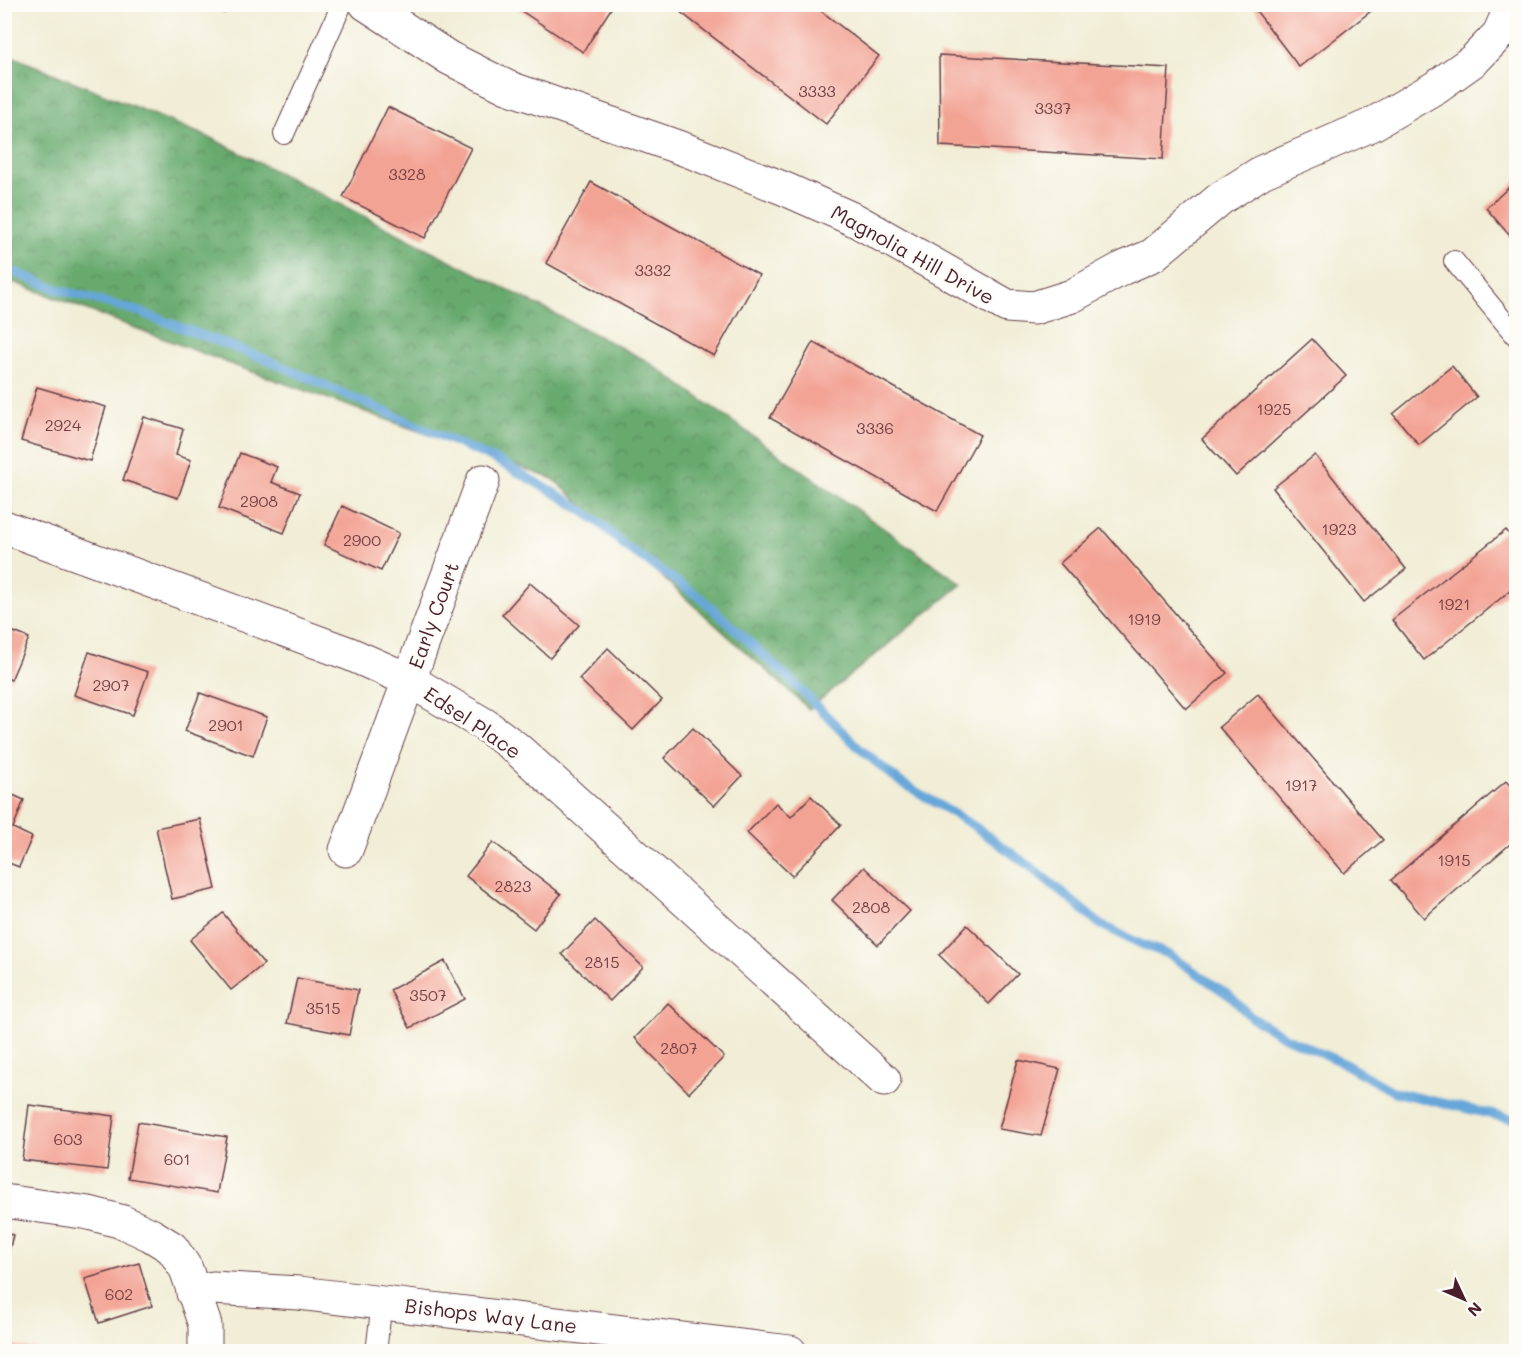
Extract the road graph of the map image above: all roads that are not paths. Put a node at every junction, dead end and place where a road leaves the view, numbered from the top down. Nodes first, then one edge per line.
1 (342, 4) edge
2 (366, 4) edge
3 (1510, 4) edge
4 (284, 134) dead end
5 (1454, 261) dead end
6 (1516, 336) edge
7 (483, 481) dead end
8 (4, 527) edge
9 (409, 680) junction
10 (346, 850) dead end
11 (884, 1080) dead end
12 (4, 1201) edge
13 (193, 1293) junction
14 (382, 1302) junction
15 (634, 1342) edge
16 (205, 1352) edge
17 (376, 1352) edge
18 (790, 1352) edge

1 - 4 lane
2 - 3 street, Magnolia Hill Drive
5 - 6 lane
7 - 9 street, Early Court
8 - 9 street, Edsel Place
9 - 10 street, Early Court
9 - 11 street, Edsel Place
12 - 13 street
13 - 14 street, Bishops Way Lane
13 - 16 street
14 - 15 street, Bishops Way Lane
14 - 17 lane
15 - 18 street, Bishops Way Lane

